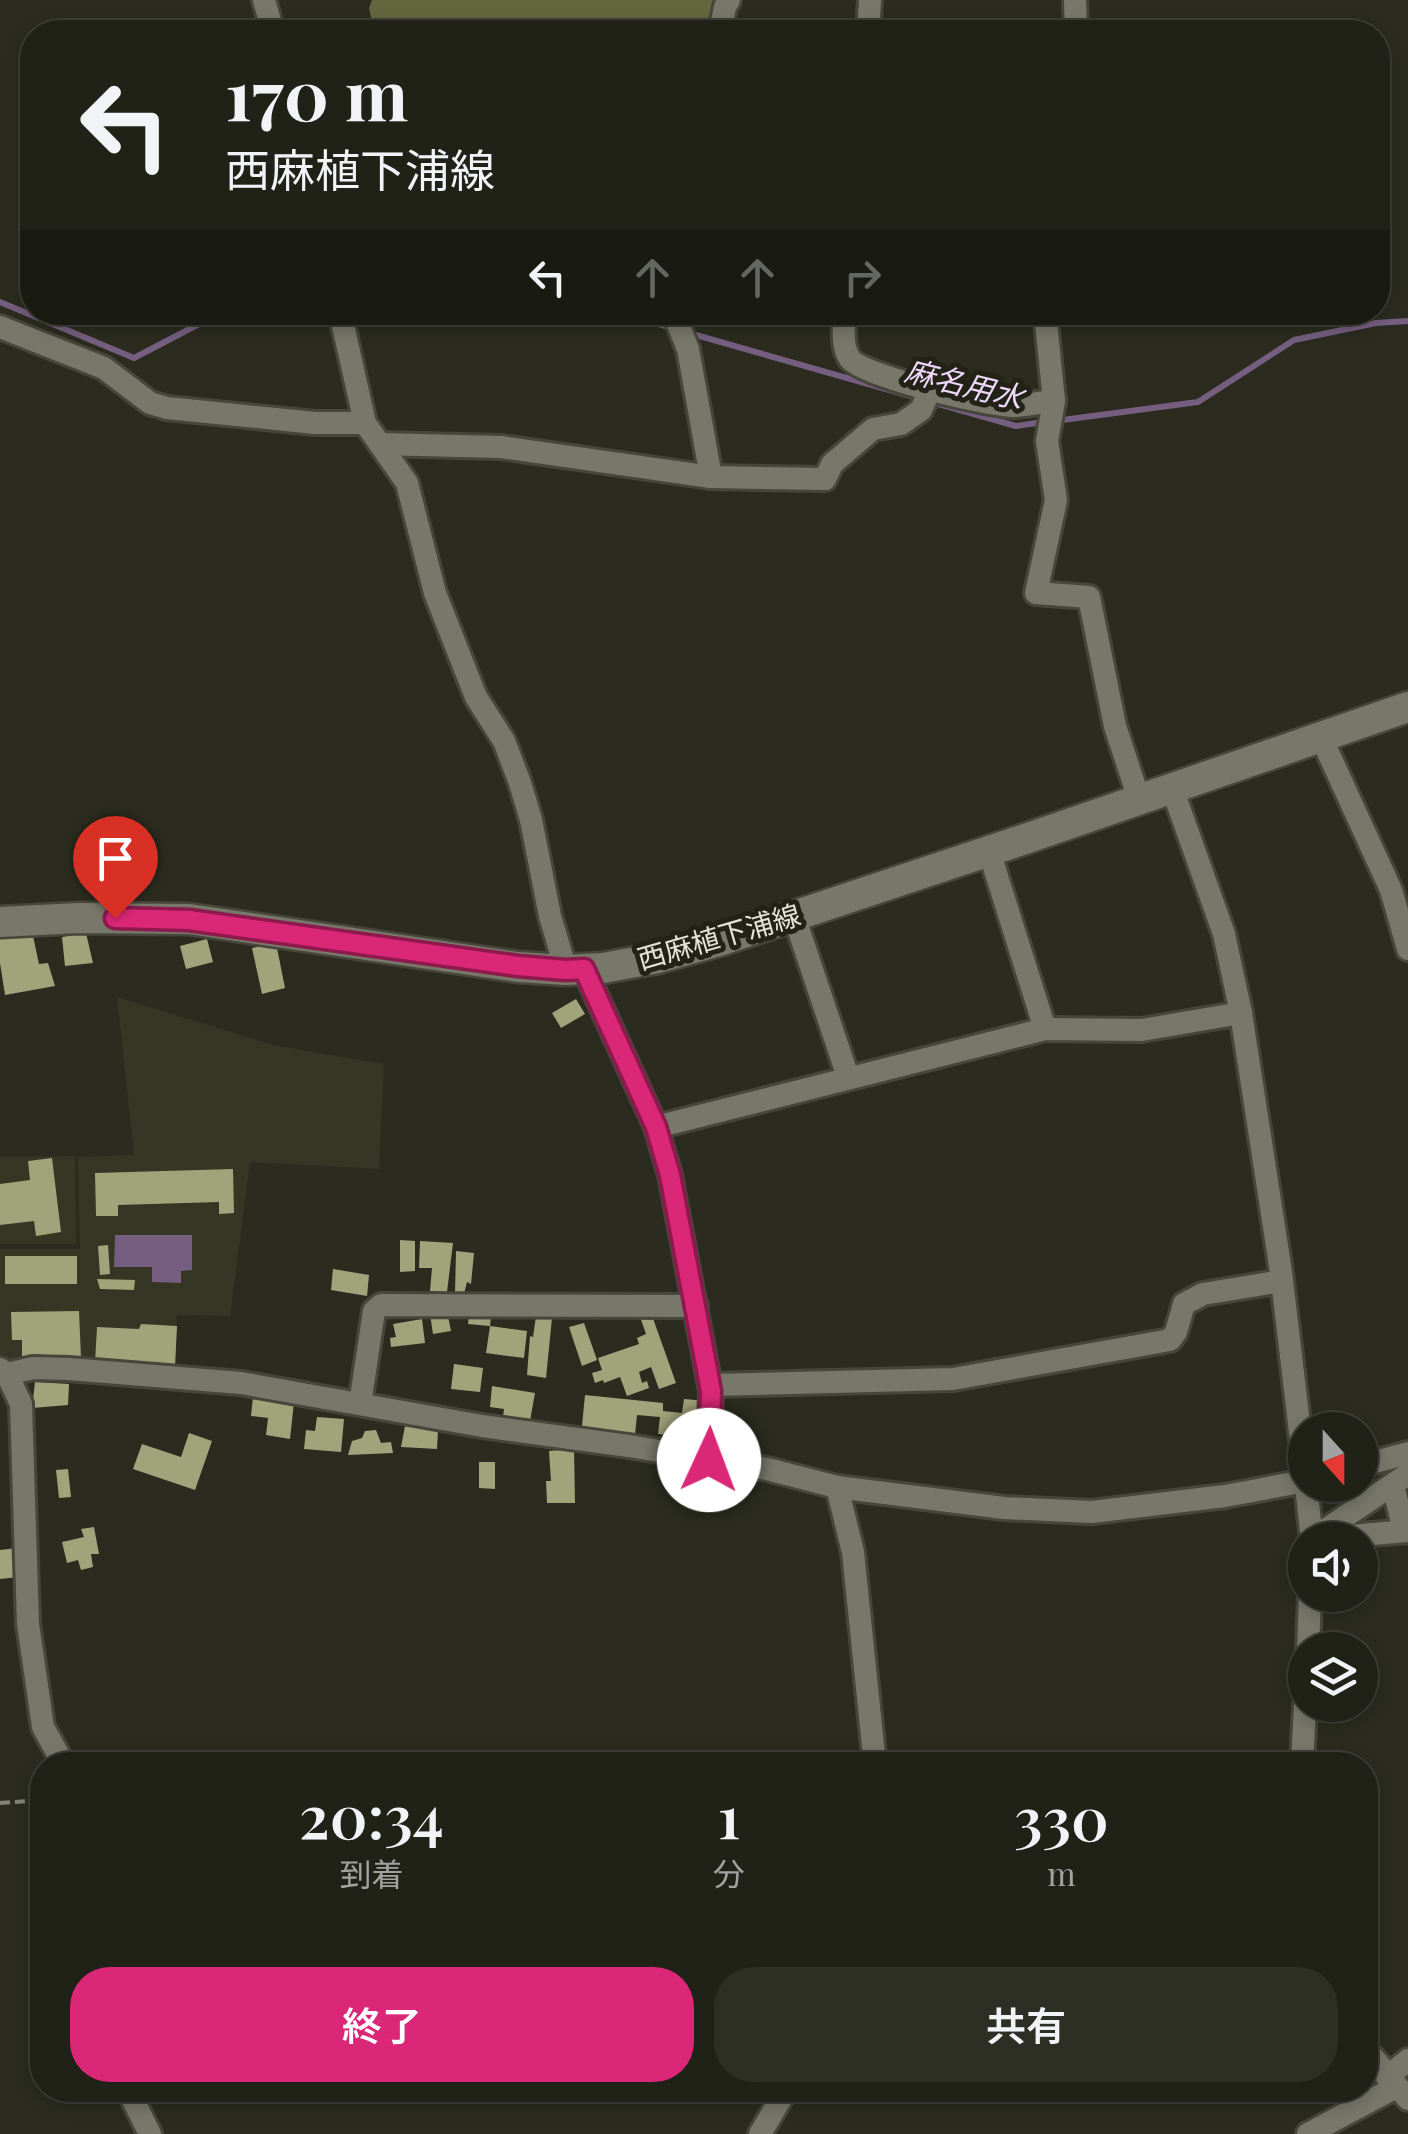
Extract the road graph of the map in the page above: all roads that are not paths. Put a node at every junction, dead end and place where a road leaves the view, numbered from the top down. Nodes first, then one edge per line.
1 (343, 325) edge
2 (678, 325) edge
3 (844, 325) edge
4 (1046, 325) edge
5 (0, 326) edge
6 (926, 400) junction
7 (1054, 401) junction
8 (365, 422) junction
9 (380, 444) junction
10 (712, 478) junction
11 (1408, 707) edge
12 (1321, 737) junction
13 (1172, 788) junction
14 (1139, 799) junction
15 (990, 851) junction
16 (794, 916) junction
17 (0, 922) edge
18 (1408, 949) edge
19 (575, 970) junction
20 (1240, 1012) junction
21 (1045, 1029) junction
22 (848, 1077) junction
23 (656, 1127) junction
24 (1282, 1281) junction
25 (696, 1306) junction
26 (2, 1372) edge
27 (710, 1385) junction
28 (360, 1404) junction
29 (1297, 1412) edge
30 (1408, 1453) edge
31 (709, 1460) junction
32 (1378, 1461) edge
33 (1400, 1479) edge
34 (1288, 1483) edge
35 (837, 1487) junction
36 (1337, 1522) edge
37 (1406, 1531) edge
38 (1378, 1533) edge
39 (1304, 1722) edge
40 (57, 1752) edge
41 (874, 1752) edge
42 (1303, 1752) edge
43 (1408, 2060) edge
44 (1378, 2064) edge
45 (1397, 2088) edge
46 (134, 2102) edge
47 (779, 2102) edge
48 (1370, 2102) edge
49 (150, 2134) edge
50 (760, 2134) edge
51 (1308, 2134) edge

1 - 8 street
2 - 10 street
3 - 6 street
4 - 7 street
5 - 8 street
6 - 7 street
6 - 10 street
7 - 14 street
8 - 9 street
9 - 10 street
9 - 19 street
11 - 12 main road, 西麻植下浦線
12 - 13 main road, 西麻植下浦線
12 - 18 street
13 - 14 main road, 西麻植下浦線
13 - 20 street
14 - 15 main road, 西麻植下浦線
15 - 16 main road, 西麻植下浦線
15 - 21 street
16 - 19 main road, 西麻植下浦線
16 - 22 street
17 - 19 main road, 西麻植下浦線
19 - 23 street
20 - 21 street
20 - 24 street
21 - 22 street
22 - 23 street
23 - 25 street
24 - 27 street
24 - 29 street
25 - 27 street
25 - 28 street
26 - 28 street
26 - 40 street
27 - 31 street
28 - 31 street
30 - 32 street
31 - 35 street
33 - 36 street
33 - 37 street
34 - 35 street
35 - 41 street
37 - 38 street
39 - 42 street
43 - 45 street
44 - 45 street
46 - 49 street
47 - 50 street
48 - 51 street

